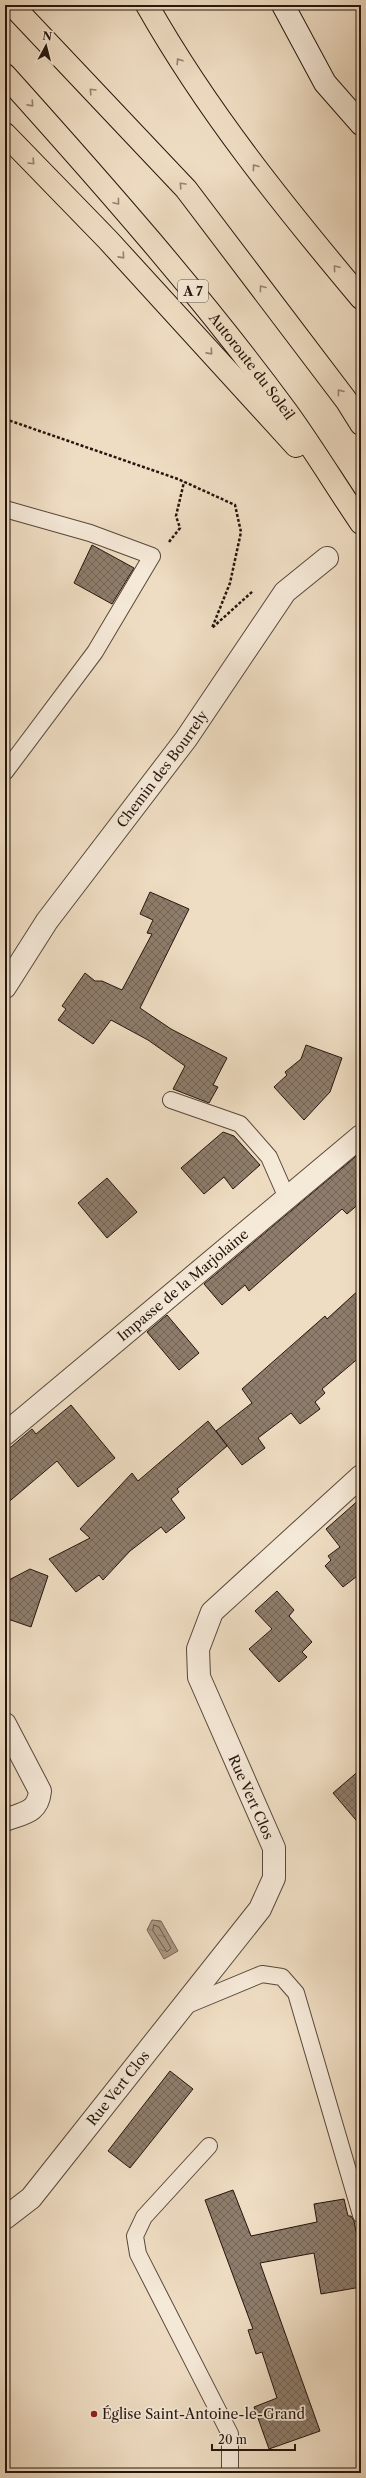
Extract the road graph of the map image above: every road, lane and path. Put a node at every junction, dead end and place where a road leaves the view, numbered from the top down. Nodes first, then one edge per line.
1 (12, 5) edge
2 (147, 5) edge
3 (283, 5) edge
4 (5, 75) edge
5 (361, 124) edge
6 (5, 134) edge
7 (361, 298) edge
8 (5, 419) edge
9 (361, 424) edge
10 (184, 482) junction
11 (346, 501) junction
12 (5, 509) edge
13 (361, 523) edge
14 (152, 556) junction
15 (327, 558) dead end
16 (285, 592) junction
17 (5, 772) edge
18 (5, 987) edge
19 (171, 1100) dead end
20 (361, 1136) edge
21 (287, 1198) junction
22 (5, 1434) edge
23 (361, 1478) edge
24 (5, 1724) edge
25 (5, 1820) edge
26 (183, 2006) junction
27 (209, 2146) dead end
28 (347, 2166) junction
29 (361, 2174) edge
30 (361, 2215) edge
31 (5, 2218) edge
32 (230, 2473) edge

9 -> 1 highway
7 -> 2 highway
3 - 5 street
4 -> 11 highway, Autoroute du Soleil / A 7
6 -> 11 highway
8 - 10 path
10 - 14 path
10 - 16 path
11 - 13 highway, Autoroute du Soleil / A 7
12 - 14 lane
14 - 17 lane
15 - 16 street, Chemin des Bourrely
16 - 18 street, Chemin des Bourrely
19 - 21 lane
20 - 21 street, Impasse de la Marjolaine
21 - 22 street, Impasse de la Marjolaine
23 - 26 street, Rue Vert Clos
24 - 25 street
26 - 28 lane
26 - 31 street, Rue Vert Clos
27 - 32 lane
28 - 29 lane
28 - 30 lane

